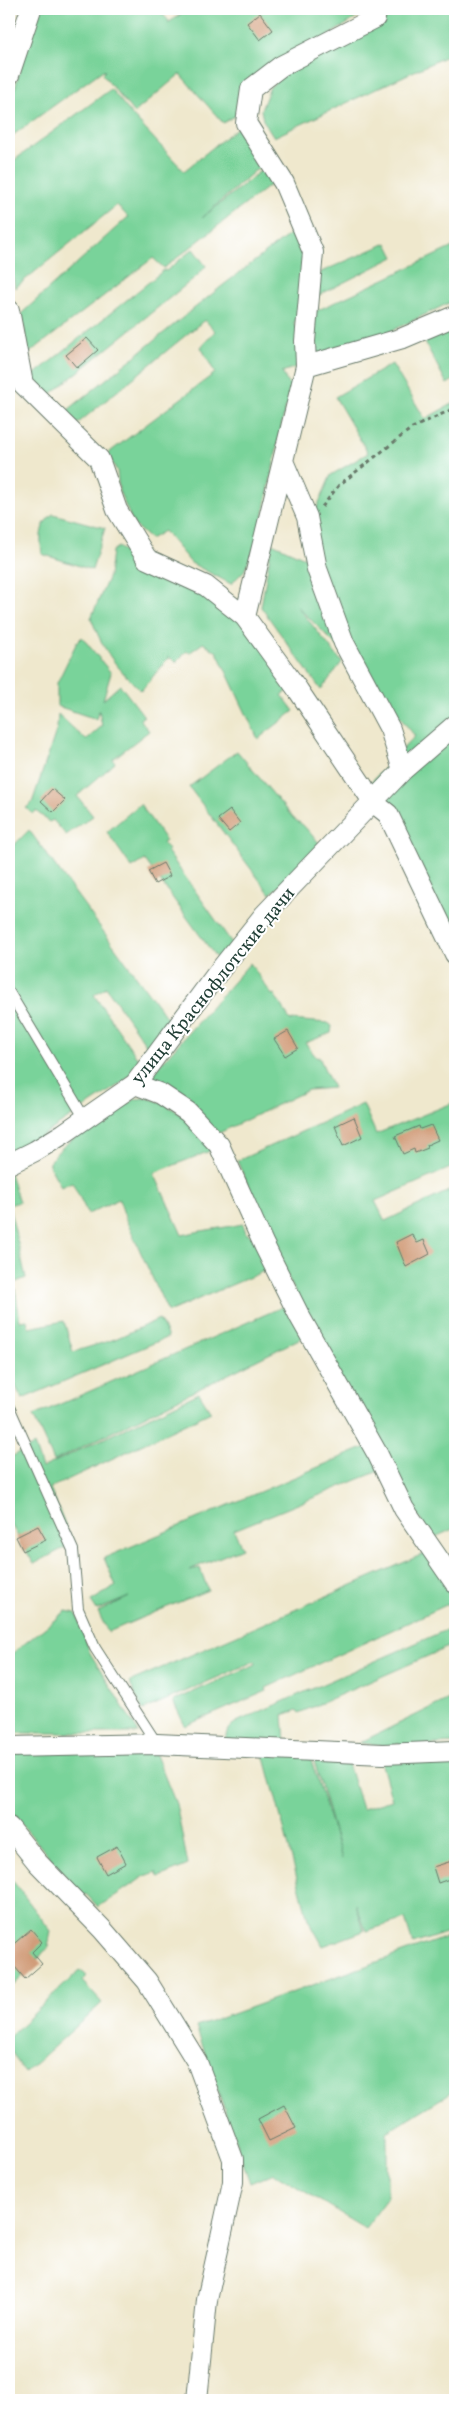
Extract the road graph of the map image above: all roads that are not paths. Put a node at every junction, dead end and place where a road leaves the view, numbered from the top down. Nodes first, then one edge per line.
1 (31, 9) edge
2 (375, 18) dead end
3 (9, 75) edge
4 (9, 310) edge
5 (455, 316) edge
6 (306, 366) junction
7 (282, 461) junction
8 (245, 617) junction
9 (455, 725) edge
10 (403, 770) junction
11 (374, 803) junction
12 (455, 954) edge
13 (9, 992) edge
14 (135, 1084) junction
15 (85, 1119) junction
16 (9, 1164) edge
17 (9, 1407) edge
18 (455, 1583) edge
19 (157, 1744) junction
20 (9, 1747) edge
21 (455, 1751) edge
22 (9, 1827) edge
23 (198, 2400) edge

1 - 3 street
2 - 6 street
4 - 8 street
5 - 6 street
6 - 7 street
7 - 8 street
7 - 10 street
8 - 11 street
9 - 10 street, улица Краснофлотские дачи
10 - 11 street, улица Краснофлотские дачи
11 - 12 street
11 - 14 street, улица Краснофлотские дачи
13 - 15 lane
14 - 15 street, улица Краснофлотские дачи
14 - 18 street
15 - 16 street, улица Краснофлотские дачи
17 - 19 lane
19 - 20 street
19 - 21 street
22 - 23 street

